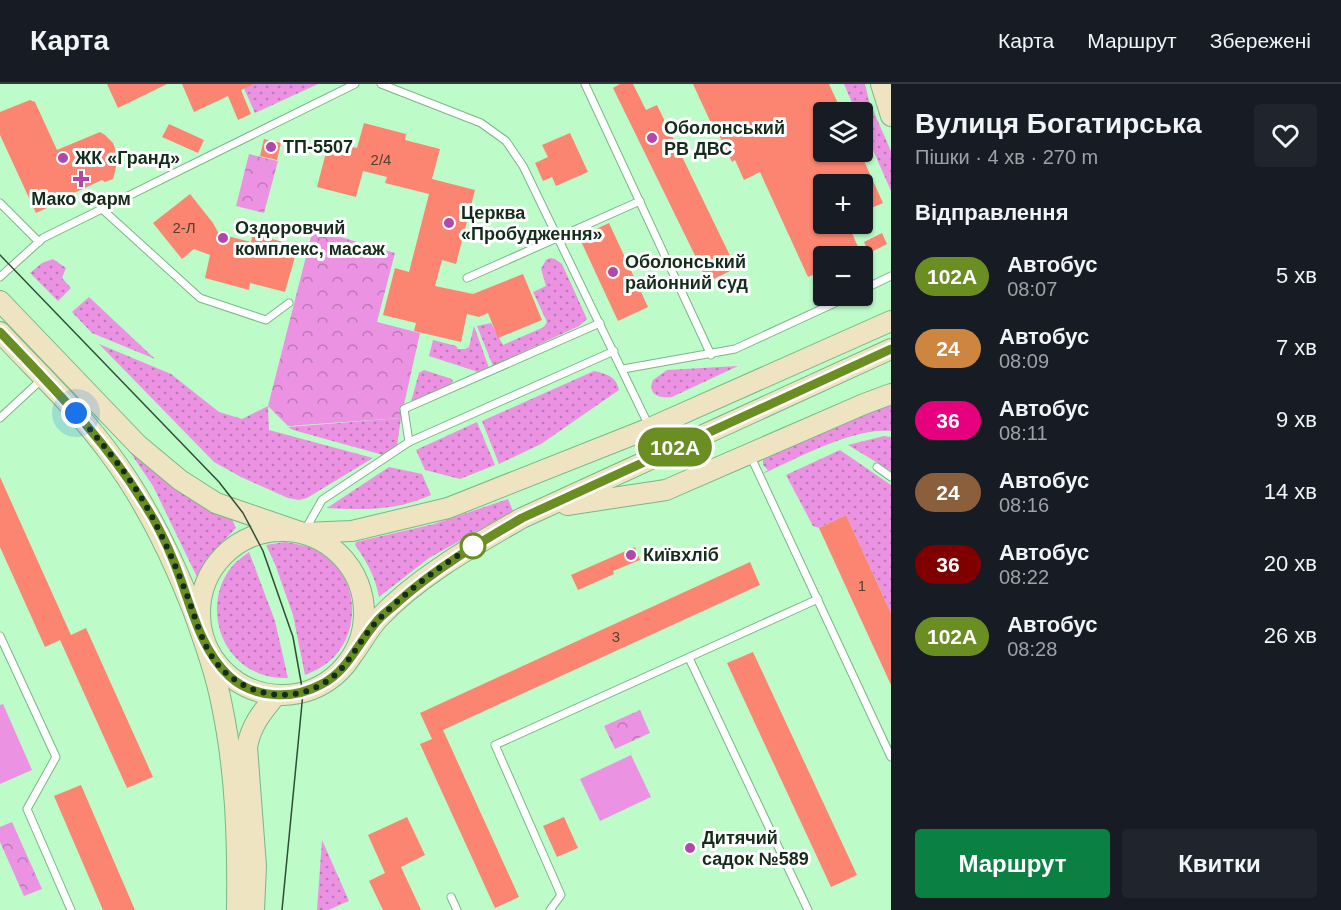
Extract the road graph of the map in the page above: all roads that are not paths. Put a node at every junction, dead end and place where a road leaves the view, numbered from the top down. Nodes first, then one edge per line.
1 (355, 84) edge
2 (381, 84) edge
3 (585, 84) edge
4 (881, 84) edge
5 (891, 116) edge
6 (640, 201) junction
7 (0, 203) edge
8 (102, 209) junction
9 (558, 238) junction
10 (39, 242) junction
11 (891, 276) edge
12 (0, 277) edge
13 (467, 278) dead end
14 (873, 285) edge
15 (0, 301) edge
16 (289, 303) dead end
17 (828, 306) edge
18 (891, 321) edge
19 (600, 323) junction
20 (0, 332) edge
21 (891, 349) edge
22 (614, 351) junction
23 (711, 355) junction
24 (623, 369) junction
25 (43, 378) junction
26 (891, 394) edge
27 (0, 418) edge
28 (650, 428) junction
29 (409, 442) junction
30 (749, 453) junction
31 (877, 467) dead end
32 (891, 477) edge
33 (544, 508) junction
34 (303, 533) junction
35 (818, 599) junction
36 (0, 636) edge
37 (203, 638) junction
38 (354, 653) junction
39 (689, 658) junction
40 (276, 695) junction
41 (891, 758) edge
42 (451, 897) dead end
43 (71, 910) edge
44 (237, 910) edge
45 (254, 910) edge
46 (457, 910) edge
47 (550, 910) edge
48 (808, 910) edge

1 - 8 lane
2 - 9 lane
3 - 6 lane
4 - 5 main road
6 - 9 lane
6 - 23 lane
7 - 10 lane
8 - 10 lane
8 - 16 lane
9 - 13 lane
9 - 19 lane
10 - 12 lane
11 - 14 lane
15 - 34 main road
17 - 23 lane
18 - 28 main road
19 - 22 lane
19 - 29 lane
20 - 25 main road
21 - 33 main road
22 - 24 lane
22 - 29 lane
23 - 24 lane
24 - 28 lane
25 - 27 lane
25 - 37 main road
26 - 30 main road
28 - 34 main road
29 - 34 lane
30 - 33 main road
30 - 35 lane
31 - 32 lane
33 - 38 main road
34 - 37 main road
34 - 38 main road
35 - 39 lane
35 - 41 lane
36 - 43 lane
37 - 40 main road
37 - 44 main road
38 - 40 main road
39 - 47 lane
39 - 48 lane
40 - 45 main road
42 - 46 lane

